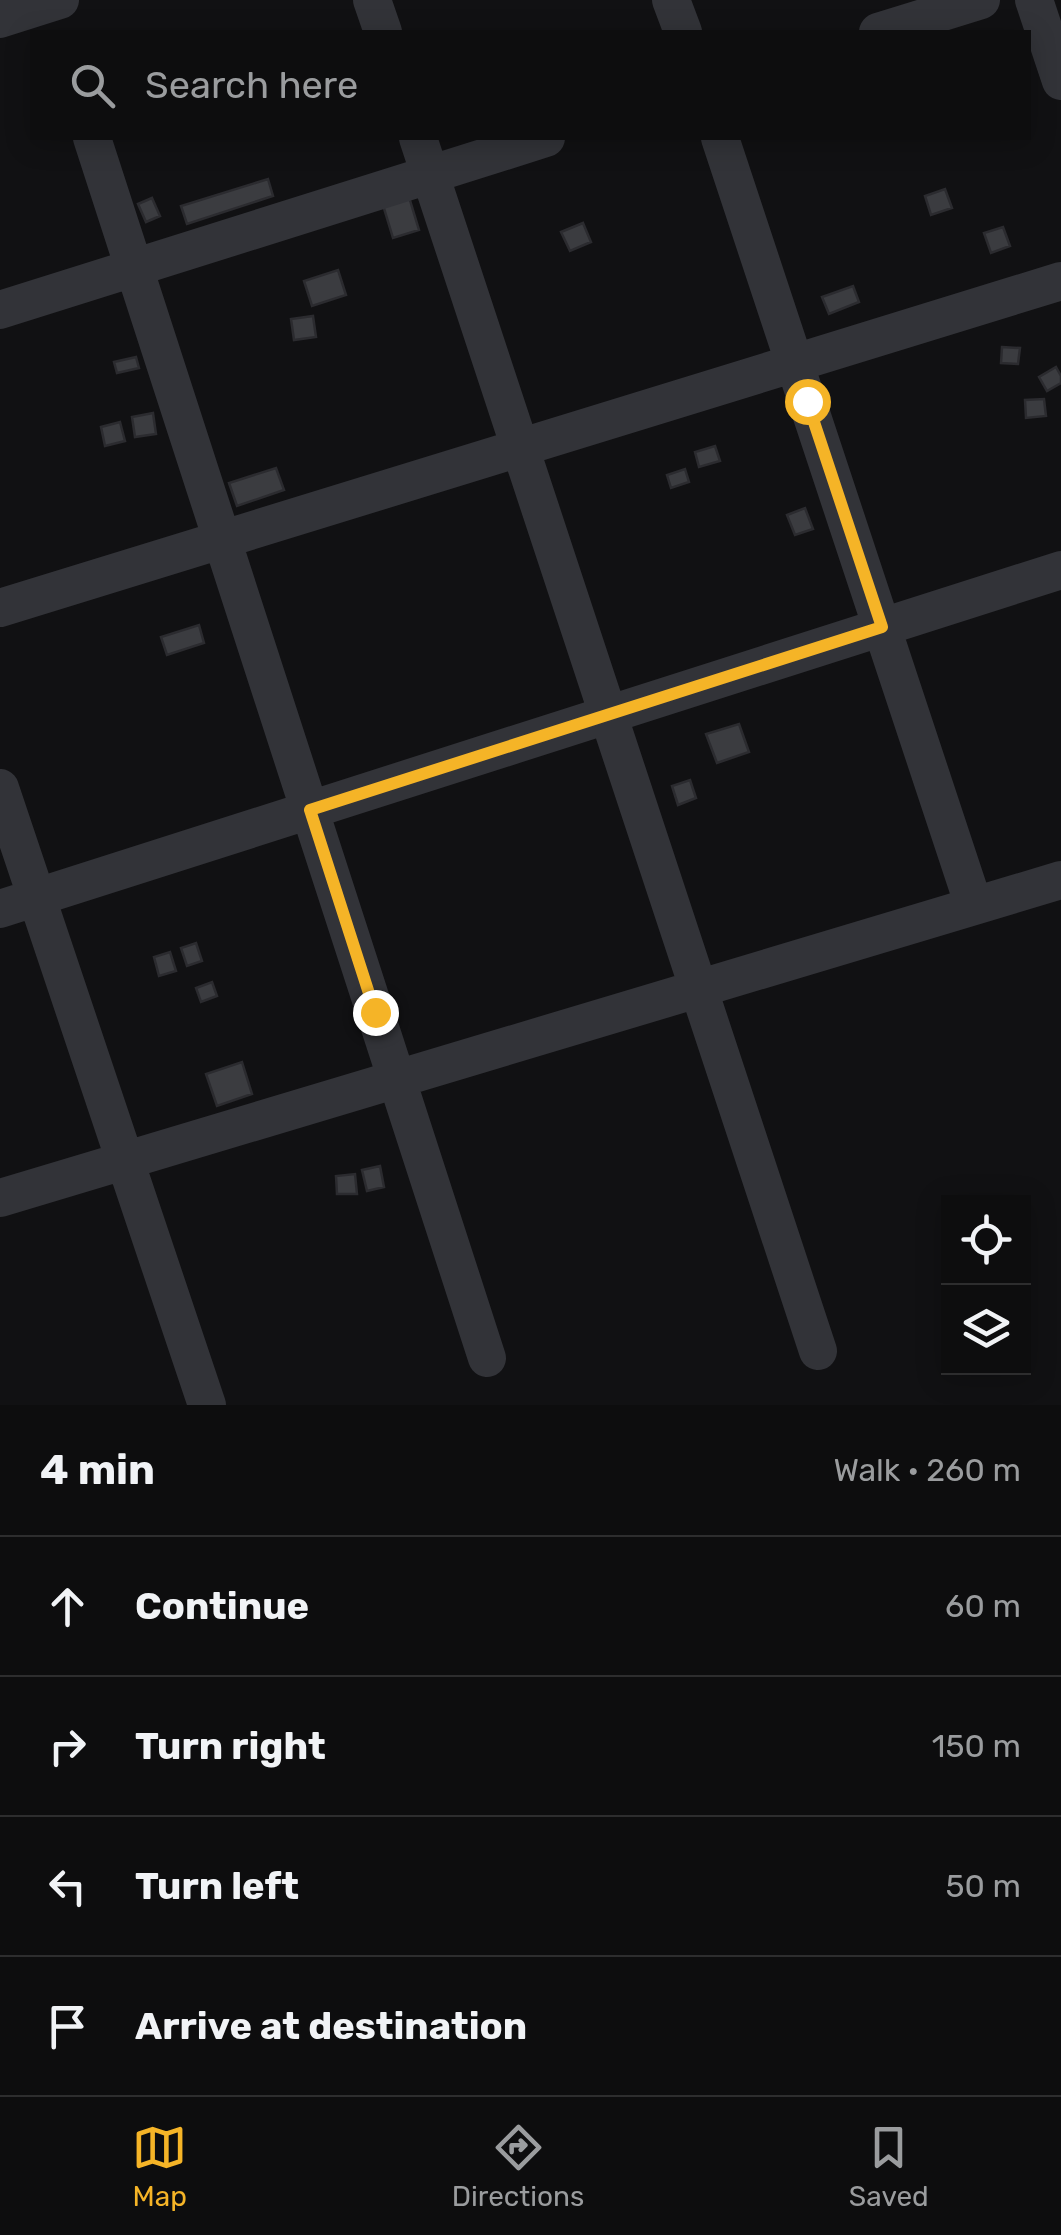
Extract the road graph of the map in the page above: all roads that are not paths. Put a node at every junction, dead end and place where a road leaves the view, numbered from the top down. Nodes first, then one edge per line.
1 (372, 0) edge
2 (670, 0) edge
3 (981, 0) edge
4 (1034, 0) edge
5 (54, 9) edge
6 (0, 19) edge
7 (382, 30) edge
8 (682, 30) edge
9 (884, 30) edge
10 (1061, 82) edge
11 (93, 140) edge
12 (419, 140) edge
13 (540, 140) edge
14 (721, 140) edge
15 (430, 174) junction
16 (134, 267) junction
17 (1061, 281) edge
18 (0, 310) edge
19 (794, 364) junction
20 (520, 448) junction
21 (222, 539) junction
22 (1061, 570) edge
23 (0, 608) edge
24 (882, 627) junction
25 (608, 714) junction
26 (0, 788) edge
27 (310, 810) junction
28 (1061, 880) edge
29 (36, 897) junction
30 (974, 906) junction
31 (0, 908) edge
32 (698, 988) junction
33 (397, 1079) junction
34 (125, 1160) junction
35 (0, 1198) edge
36 (818, 1351) dead end
37 (487, 1358) dead end
38 (207, 1405) edge

1 - 7 street
2 - 8 street
3 - 9 street
4 - 10 street
5 - 6 street
11 - 16 street
12 - 15 street
13 - 15 street
14 - 19 street
15 - 16 street
15 - 20 street
16 - 18 street
16 - 21 street
17 - 19 street
19 - 20 street
19 - 24 street
20 - 21 street
20 - 25 street
21 - 23 street
21 - 27 street
22 - 24 street
24 - 25 street
24 - 30 street
25 - 27 street
25 - 32 street
26 - 29 street
27 - 29 street
27 - 33 street
28 - 30 street
29 - 31 street
29 - 34 street
30 - 32 street
32 - 33 street
32 - 36 street
33 - 34 street
33 - 37 street
34 - 35 street
34 - 38 street

